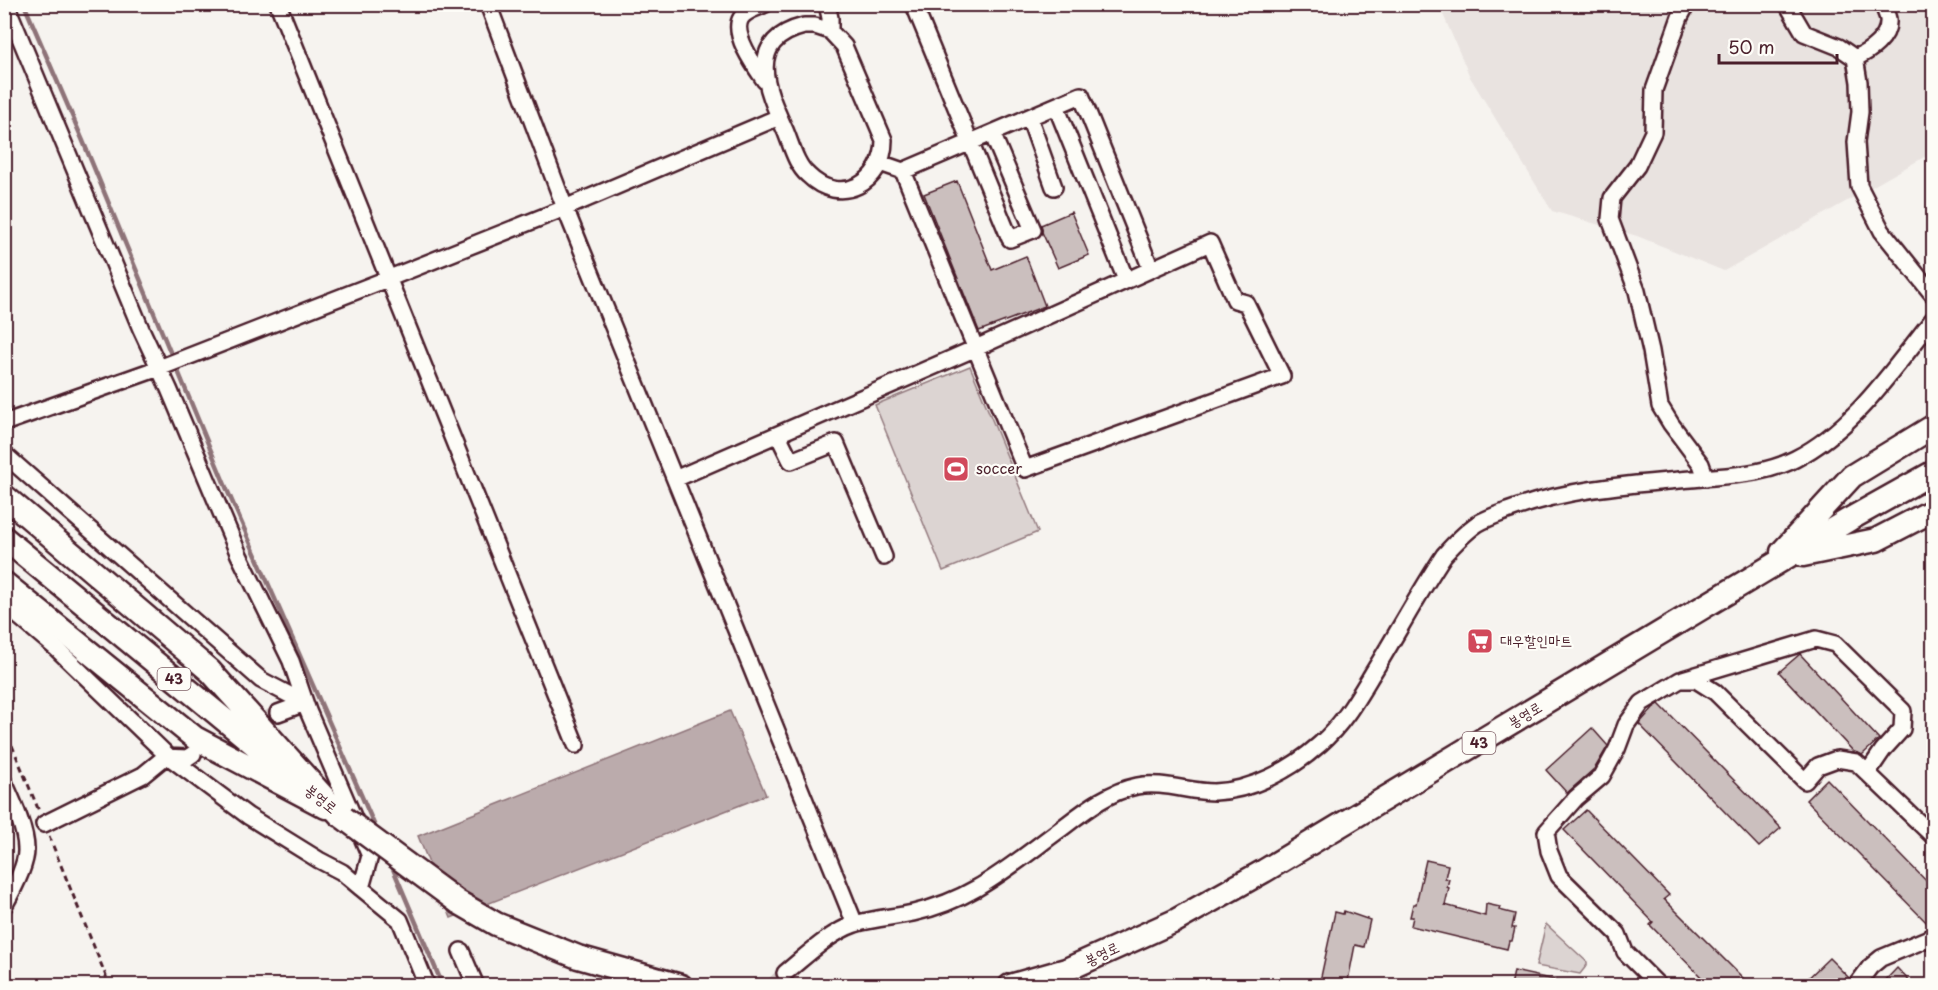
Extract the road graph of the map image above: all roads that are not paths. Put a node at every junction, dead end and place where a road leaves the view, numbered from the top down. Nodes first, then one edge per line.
1 (6, 4) edge
2 (278, 4) edge
3 (488, 4) edge
4 (765, 4) edge
5 (826, 4) edge
6 (1686, 4) edge
7 (1787, 4) edge
8 (1883, 4) edge
9 (914, 5) edge
10 (830, 32) junction
11 (1855, 58) junction
12 (766, 82) junction
13 (1056, 106) junction
14 (779, 117) junction
15 (1029, 117) junction
16 (993, 133) junction
17 (970, 143) junction
18 (880, 164) junction
19 (903, 171) junction
20 (1054, 187) dead end
21 (565, 208) junction
22 (1151, 269) junction
23 (387, 279) junction
24 (1125, 280) junction
25 (1934, 296) edge
26 (1934, 318) edge
27 (976, 348) junction
28 (163, 367) junction
29 (4, 423) edge
30 (1934, 426) edge
31 (778, 435) junction
32 (4, 453) edge
33 (1934, 472) edge
34 (1706, 478) junction
35 (675, 479) junction
36 (4, 496) edge
37 (1934, 510) edge
38 (4, 538) edge
39 (884, 557) dead end
40 (1786, 558) junction
41 (1764, 572) junction
42 (4, 583) edge
43 (4, 604) edge
44 (1680, 680) junction
45 (305, 703) junction
46 (278, 713) tunnel mouth
47 (576, 745) dead end
48 (193, 754) tunnel mouth
49 (169, 757) junction
50 (1868, 772) junction
51 (4, 782) edge
52 (342, 817) junction
53 (44, 824) road end
54 (1934, 837) edge
55 (361, 888) junction
56 (4, 906) edge
57 (855, 924) junction
58 (1934, 936) edge
59 (461, 951) dead end
60 (785, 973) tunnel mouth
61 (427, 986) edge
62 (476, 986) edge
63 (681, 986) edge
64 (1010, 986) edge
65 (1659, 986) edge
66 (1856, 986) edge

1 - 28 street
2 - 23 street
3 - 21 street
4 - 12 street
5 - 10 street
6 - 34 street
7 - 11 street
8 - 11 street
9 - 17 street
10 - 12 street
10 - 18 street
11 - 25 street
12 - 14 street
13 - 15 street
13 - 22 street
13 - 24 street
14 - 18 street
14 - 21 street
15 - 16 street
15 - 20 street
16 - 17 street
16 - 17 street
17 - 19 street
18 - 19 street
19 - 27 street
21 - 23 street
21 - 35 street
22 - 24 street
22 - 27 street
23 - 28 street
23 - 47 street
24 - 27 street
26 - 34 street
27 - 31 street
28 - 29 street
28 - 45 street
30 - 41 highway
31 - 35 street
31 - 39 street
32 - 45 street
33 - 40 highway, 봉영로 / 43
34 - 57 street
35 - 57 street
36 - 52 highway
37 - 40 highway
38 - 52 highway, 봉영로 / 43
40 - 41 highway, 봉영로 / 43
41 - 64 highway, 봉영로 / 43
42 - 52 highway
43 - 49 street
44 - 50 street
44 - 50 street
44 - 65 street
45 - 46 street
45 - 55 street
48 - 49 street
49 - 53 street
49 - 55 street
50 - 54 street
51 - 56 street
52 - 63 highway, 봉영로 / 43, bridge
55 - 61 street
57 - 60 street
58 - 66 street
59 - 62 street

